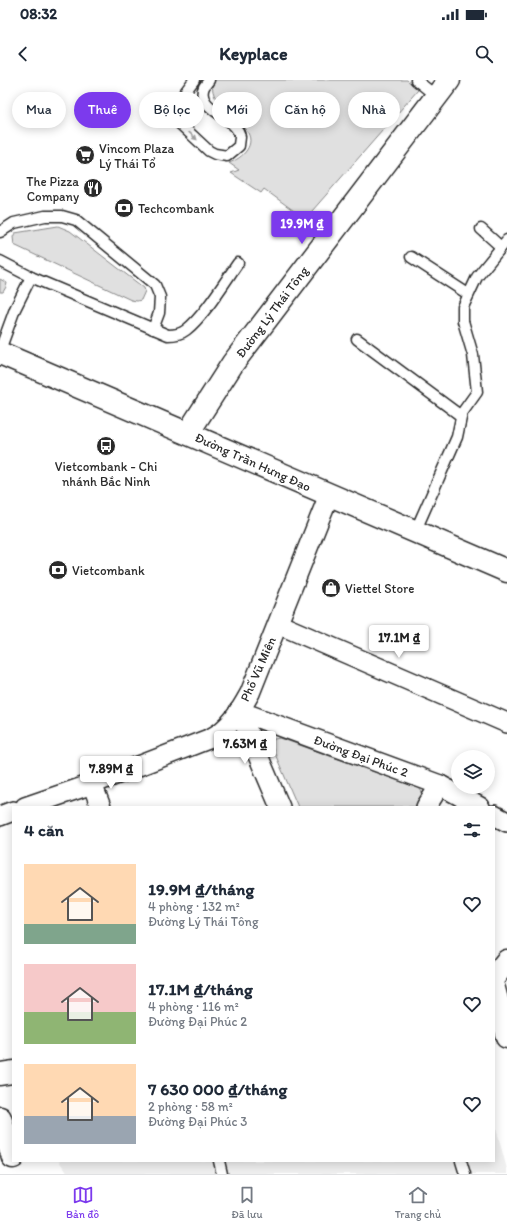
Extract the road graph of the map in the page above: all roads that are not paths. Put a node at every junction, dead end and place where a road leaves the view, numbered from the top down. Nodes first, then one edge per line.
1 (194, 80) edge
2 (209, 80) edge
3 (416, 80) edge
4 (442, 88) edge
5 (481, 229) dead end
6 (0, 232) edge
7 (504, 244) edge
8 (411, 257) dead end
9 (0, 261) edge
10 (238, 263) dead end
11 (31, 277) junction
12 (468, 294) junction
13 (153, 329) junction
14 (357, 339) dead end
15 (0, 350) edge
16 (0, 354) edge
17 (461, 416) junction
18 (188, 433) junction
19 (329, 495) junction
20 (415, 532) junction
21 (507, 569) edge
22 (278, 624) junction
23 (239, 711) junction
24 (507, 723) edge
25 (92, 784) junction
26 (440, 785) junction
27 (28, 806) edge
28 (101, 806) edge
29 (280, 806) edge
30 (427, 806) edge
31 (478, 806) edge
32 (12, 811) edge
33 (0, 816) edge
34 (495, 816) edge
35 (507, 822) edge
36 (507, 961) edge
37 (495, 976) edge
38 (495, 993) edge
39 (507, 1037) edge
40 (12, 1072) edge
41 (0, 1074) edge
42 (0, 1118) edge
43 (12, 1154) edge
44 (14, 1162) edge
45 (219, 1162) edge
46 (461, 1162) edge
47 (19, 1174) edge
48 (222, 1174) edge
49 (465, 1174) edge

1 -> 2 lane
3 - 4 lane
4 - 18 main road, Đường Lý Thái Tông
5 - 7 lane
6 - 13 lane
7 - 12 lane
8 - 12 lane
9 - 11 lane
10 - 13 lane
11 - 13 lane
11 - 15 lane
12 - 17 lane
14 - 17 lane
16 - 18 main road, Đường Trần Hưng Đạo
17 - 20 lane
18 - 19 main road, Đường Trần Hưng Đạo
19 - 20 main road, Đường Trần Hưng Đạo
19 - 22 street, Phố Vũ Miên
20 - 21 main road, Đường Trần Hưng Đạo
22 - 23 street, Phố Vũ Miên
22 - 24 street
23 - 25 street, Phố Vũ Miên
23 - 26 street, Đường Đại Phúc 2
23 - 29 street
25 - 27 street, Phố Vũ Miên
25 - 28 street
26 - 30 street
26 - 31 street, Đường Đại Phúc 2
32 - 33 street
34 - 35 street
36 - 37 main road
38 - 39 main road
40 - 41 main road
42 - 43 main road
44 - 47 main road
45 - 48 lane
46 - 49 lane

